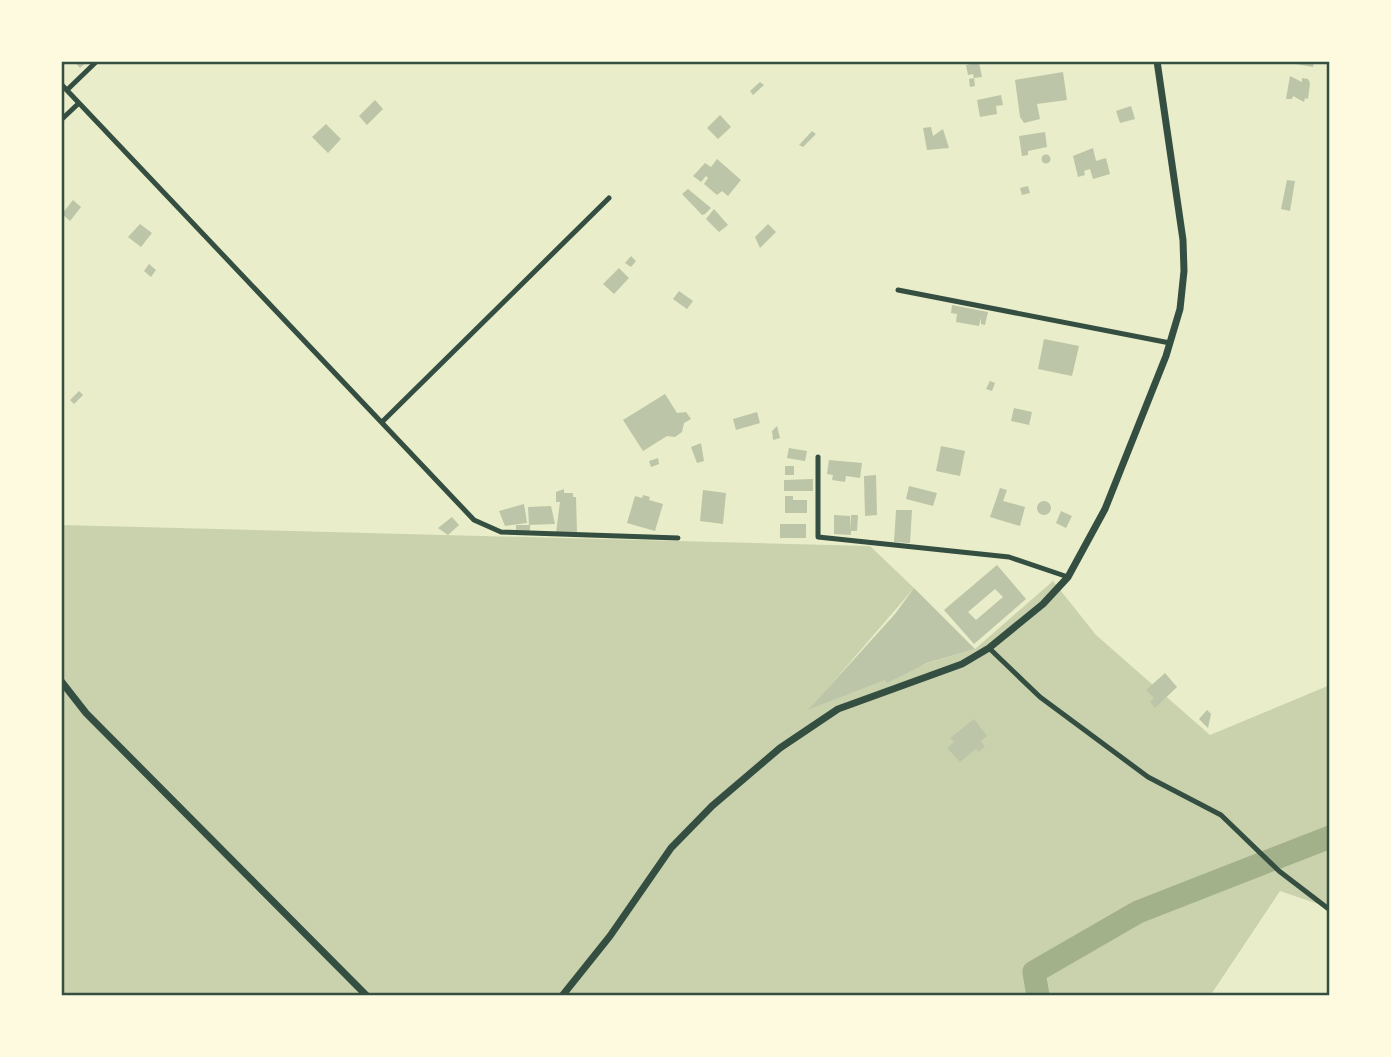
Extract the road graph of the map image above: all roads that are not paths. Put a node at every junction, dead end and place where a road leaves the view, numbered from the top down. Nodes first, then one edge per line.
1 (97, 61) edge
2 (1157, 61) edge
3 (61, 84) edge
4 (67, 90) junction
5 (79, 103) junction
6 (61, 120) edge
7 (609, 198) dead end
8 (898, 290) dead end
9 (1170, 343) junction
10 (382, 422) junction
11 (818, 457) dead end
12 (678, 538) dead end
13 (1068, 577) junction
14 (989, 648) junction
15 (61, 681) edge
16 (1330, 910) edge
17 (367, 996) edge
18 (562, 996) edge

1 - 4 street
2 - 9 street
3 - 4 street
4 - 5 street
5 - 6 street
5 - 10 street
7 - 10 street
8 - 9 street
9 - 13 street
10 - 12 street
11 - 13 street
13 - 14 street
14 - 16 street
14 - 18 street
15 - 17 street

